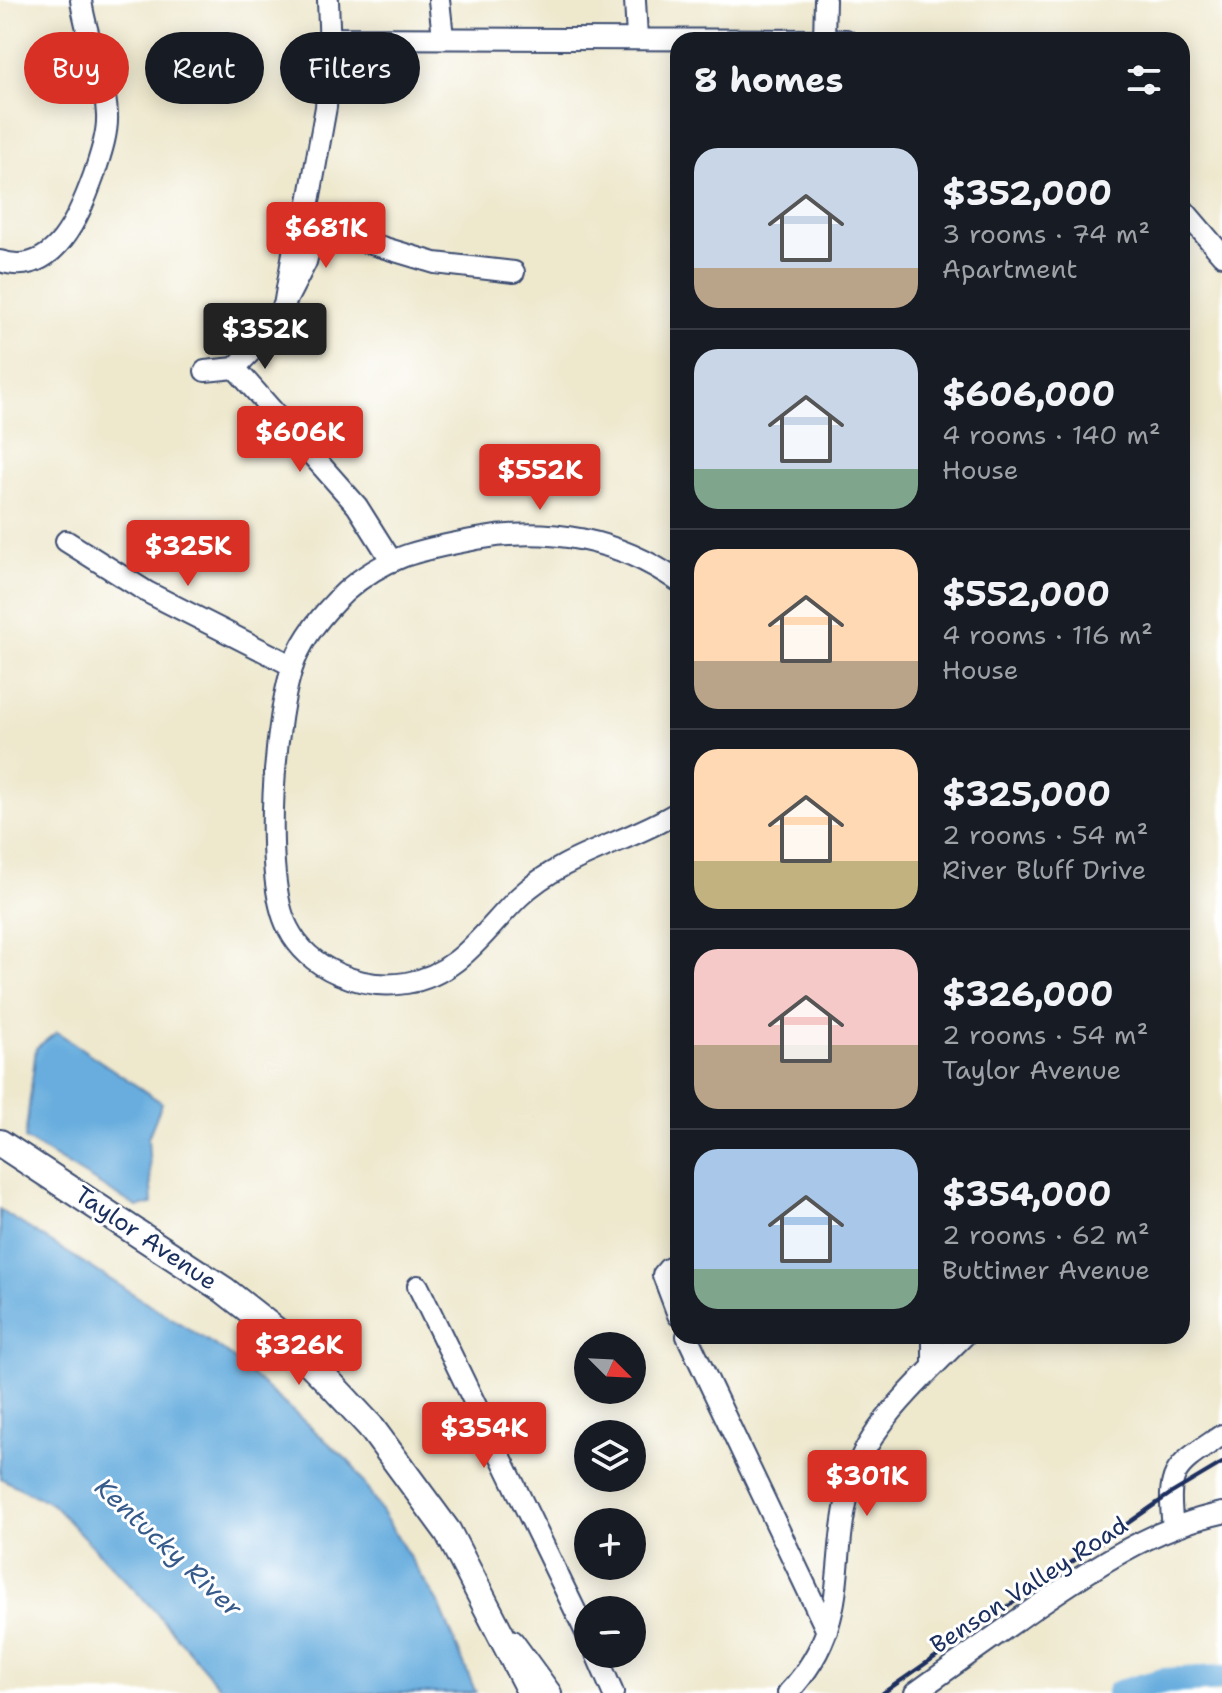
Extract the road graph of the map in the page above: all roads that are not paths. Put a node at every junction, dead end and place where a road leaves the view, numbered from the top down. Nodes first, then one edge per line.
1 (81, 0) edge
2 (328, 0) edge
3 (439, 0) edge
4 (635, 0) edge
5 (825, 0) edge
6 (330, 32) edge
7 (824, 32) edge
8 (420, 37) edge
9 (443, 37) junction
10 (637, 38) junction
11 (670, 39) edge
12 (326, 104) edge
13 (1190, 217) edge
14 (305, 224) junction
15 (1222, 255) edge
16 (0, 261) edge
17 (514, 272) dead end
18 (235, 368) junction
19 (205, 371) dead end
20 (66, 541) dead end
21 (391, 560) junction
22 (670, 576) edge
23 (293, 666) junction
24 (670, 816) edge
25 (0, 1143) edge
26 (670, 1269) edge
27 (418, 1286) dead end
28 (670, 1295) edge
29 (691, 1344) edge
30 (933, 1344) edge
31 (956, 1344) edge
32 (933, 1367) junction
33 (1222, 1435) edge
34 (1222, 1513) edge
35 (1173, 1527) junction
36 (574, 1608) edge
37 (498, 1627) junction
38 (827, 1631) junction
39 (602, 1668) edge
40 (531, 1693) edge
41 (551, 1693) edge
42 (613, 1693) edge
43 (788, 1693) edge
44 (915, 1693) edge

1 - 16 street
2 - 6 street
3 - 9 street
4 - 10 street
5 - 7 street
8 - 9 street
9 - 10 street
10 - 11 street
12 - 14 street
13 - 15 street
14 - 17 street
14 - 18 street
18 - 19 street
18 - 21 street
20 - 23 street
21 - 22 street
21 - 23 street
23 - 24 street
25 - 37 main road, Taylor Avenue
26 - 28 street
27 - 36 street
29 - 38 street
30 - 32 street
31 - 32 street
32 - 38 street
33 - 35 street
34 - 35 street, Benson Valley Road
35 - 44 street, Benson Valley Road
37 - 40 main road, Taylor Avenue
37 - 41 street
38 - 43 street
39 - 42 street

